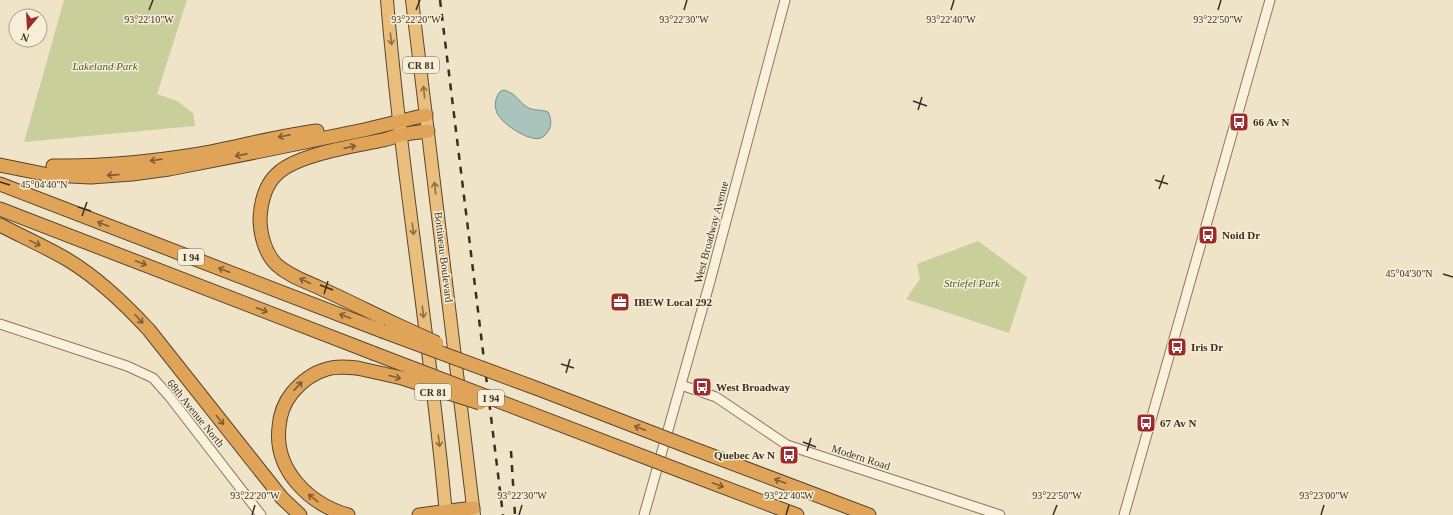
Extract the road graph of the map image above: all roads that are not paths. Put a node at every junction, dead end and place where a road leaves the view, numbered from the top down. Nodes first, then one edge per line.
1 (387, 0) edge
2 (412, 0) edge
3 (785, 0) edge
4 (1270, 0) edge
5 (426, 115) junction
6 (399, 120) junction
7 (428, 131) junction
8 (401, 135) junction
9 (4, 166) edge
10 (0, 184) edge
11 (0, 209) edge
12 (0, 225) edge
13 (0, 324) edge
14 (386, 326) junction
15 (681, 385) junction
16 (609, 443) junction
17 (474, 511) edge
18 (446, 513) edge
19 (261, 515) edge
20 (300, 515) edge
21 (348, 515) edge
22 (419, 515) edge
23 (644, 515) edge
24 (798, 515) edge
25 (869, 515) edge
26 (1000, 515) edge
27 (1124, 515) edge

1 -> 6 highway, CR 81
5 -> 2 highway, Bottineau Boulevard / CR 81
3 - 15 street, West Broadway Avenue
4 - 27 street
5 - 6 highway
5 - 7 highway, Bottineau Boulevard / CR 81
6 - 8 highway, CR 81
6 -> 9 highway
7 - 8 highway
17 -> 7 highway, Bottineau Boulevard / CR 81
14 -> 8 highway
8 -> 18 highway, CR 81
14 -> 10 highway, I 94
11 -> 16 highway, I 94, bridge
12 -> 20 highway
13 - 19 street, 68th Avenue North
25 -> 14 highway, bridge
15 - 23 street, West Broadway Avenue
15 - 26 street, Modern Road
21 -> 16 highway, bridge
16 -> 24 highway, I 94, bridge
17 - 18 highway
18 - 22 highway

